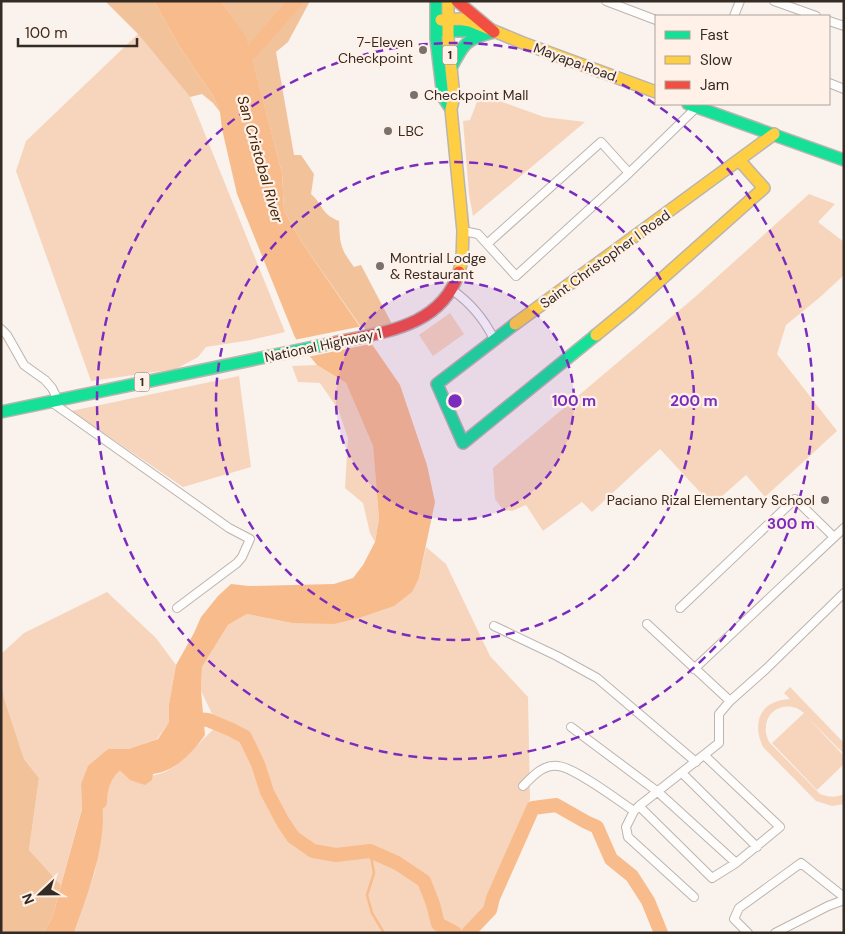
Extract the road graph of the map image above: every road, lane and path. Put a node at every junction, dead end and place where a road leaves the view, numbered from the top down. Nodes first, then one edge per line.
1 (436, 1) edge
2 (448, 1) edge
3 (457, 1) edge
4 (606, 1) edge
5 (740, 1) edge
6 (774, 1) edge
7 (734, 15) edge
8 (813, 15) edge
9 (655, 20) edge
10 (830, 21) edge
11 (442, 25) junction
12 (844, 26) edge
13 (494, 32) junction
14 (451, 68) junction
15 (830, 83) edge
16 (844, 89) edge
17 (655, 92) edge
18 (696, 105) edge
19 (451, 108) junction
20 (774, 134) junction
21 (738, 160) junction
22 (844, 160) edge
23 (629, 173) junction
24 (463, 231) junction
25 (487, 244) junction
26 (452, 290) junction
27 (1, 329) edge
28 (494, 339) junction
29 (54, 401) junction
30 (1, 412) edge
31 (844, 528) edge
32 (834, 537) junction
33 (844, 593) edge
34 (177, 608) dead end
35 (680, 608) dead end
36 (647, 624) dead end
37 (494, 626) dead end
38 (694, 669) junction
39 (730, 701) junction
40 (571, 727) dead end
41 (704, 755) junction
42 (696, 762) junction
43 (682, 773) junction
44 (523, 786) dead end
45 (658, 792) junction
46 (637, 809) junction
47 (757, 847) junction
48 (736, 863) junction
49 (694, 897) dead end
50 (844, 899) edge
51 (748, 933) edge
52 (775, 933) edge

1 - 11 main road, National Highway 1 / 1
2 - 11 main road, National Highway 1 / 1
3 - 13 main road
4 - 9 street
5 - 7 street
6 - 8 street
10 - 12 street
11 - 13 main road, Mayapa Road
11 - 14 main road, National Highway 1 / 1
11 - 19 main road, National Highway 1 / 1
13 - 14 main road
13 - 17 main road, Mayapa Road
14 - 19 main road, National Highway 1 / 1
15 - 16 street
18 - 20 main road
18 - 23 street
19 - 24 main road, National Highway 1 / 1
20 - 21 main road, Saint Christopher I Road
20 - 22 main road
21 - 28 main road, Saint Christopher I Road
21 - 28 main road, Saint Christopher I Road
23 - 25 street
23 - 25 street
24 - 25 street
24 - 26 main road, National Highway 1 / 1
26 - 28 street
26 - 29 main road, National Highway 1 / 1
27 - 29 street
29 - 30 main road, National Highway 1 / 1
29 - 34 street
31 - 32 street
32 - 35 street
32 - 38 street
33 - 39 street
36 - 38 street
37 - 42 street
38 - 39 street
39 - 41 street
40 - 45 street
41 - 42 street
41 - 47 street
42 - 43 street
43 - 45 street
43 - 47 street
44 - 46 street
45 - 46 street
45 - 48 street
46 - 48 street
46 - 49 street
47 - 48 street
50 - 51 street
50 - 52 street

